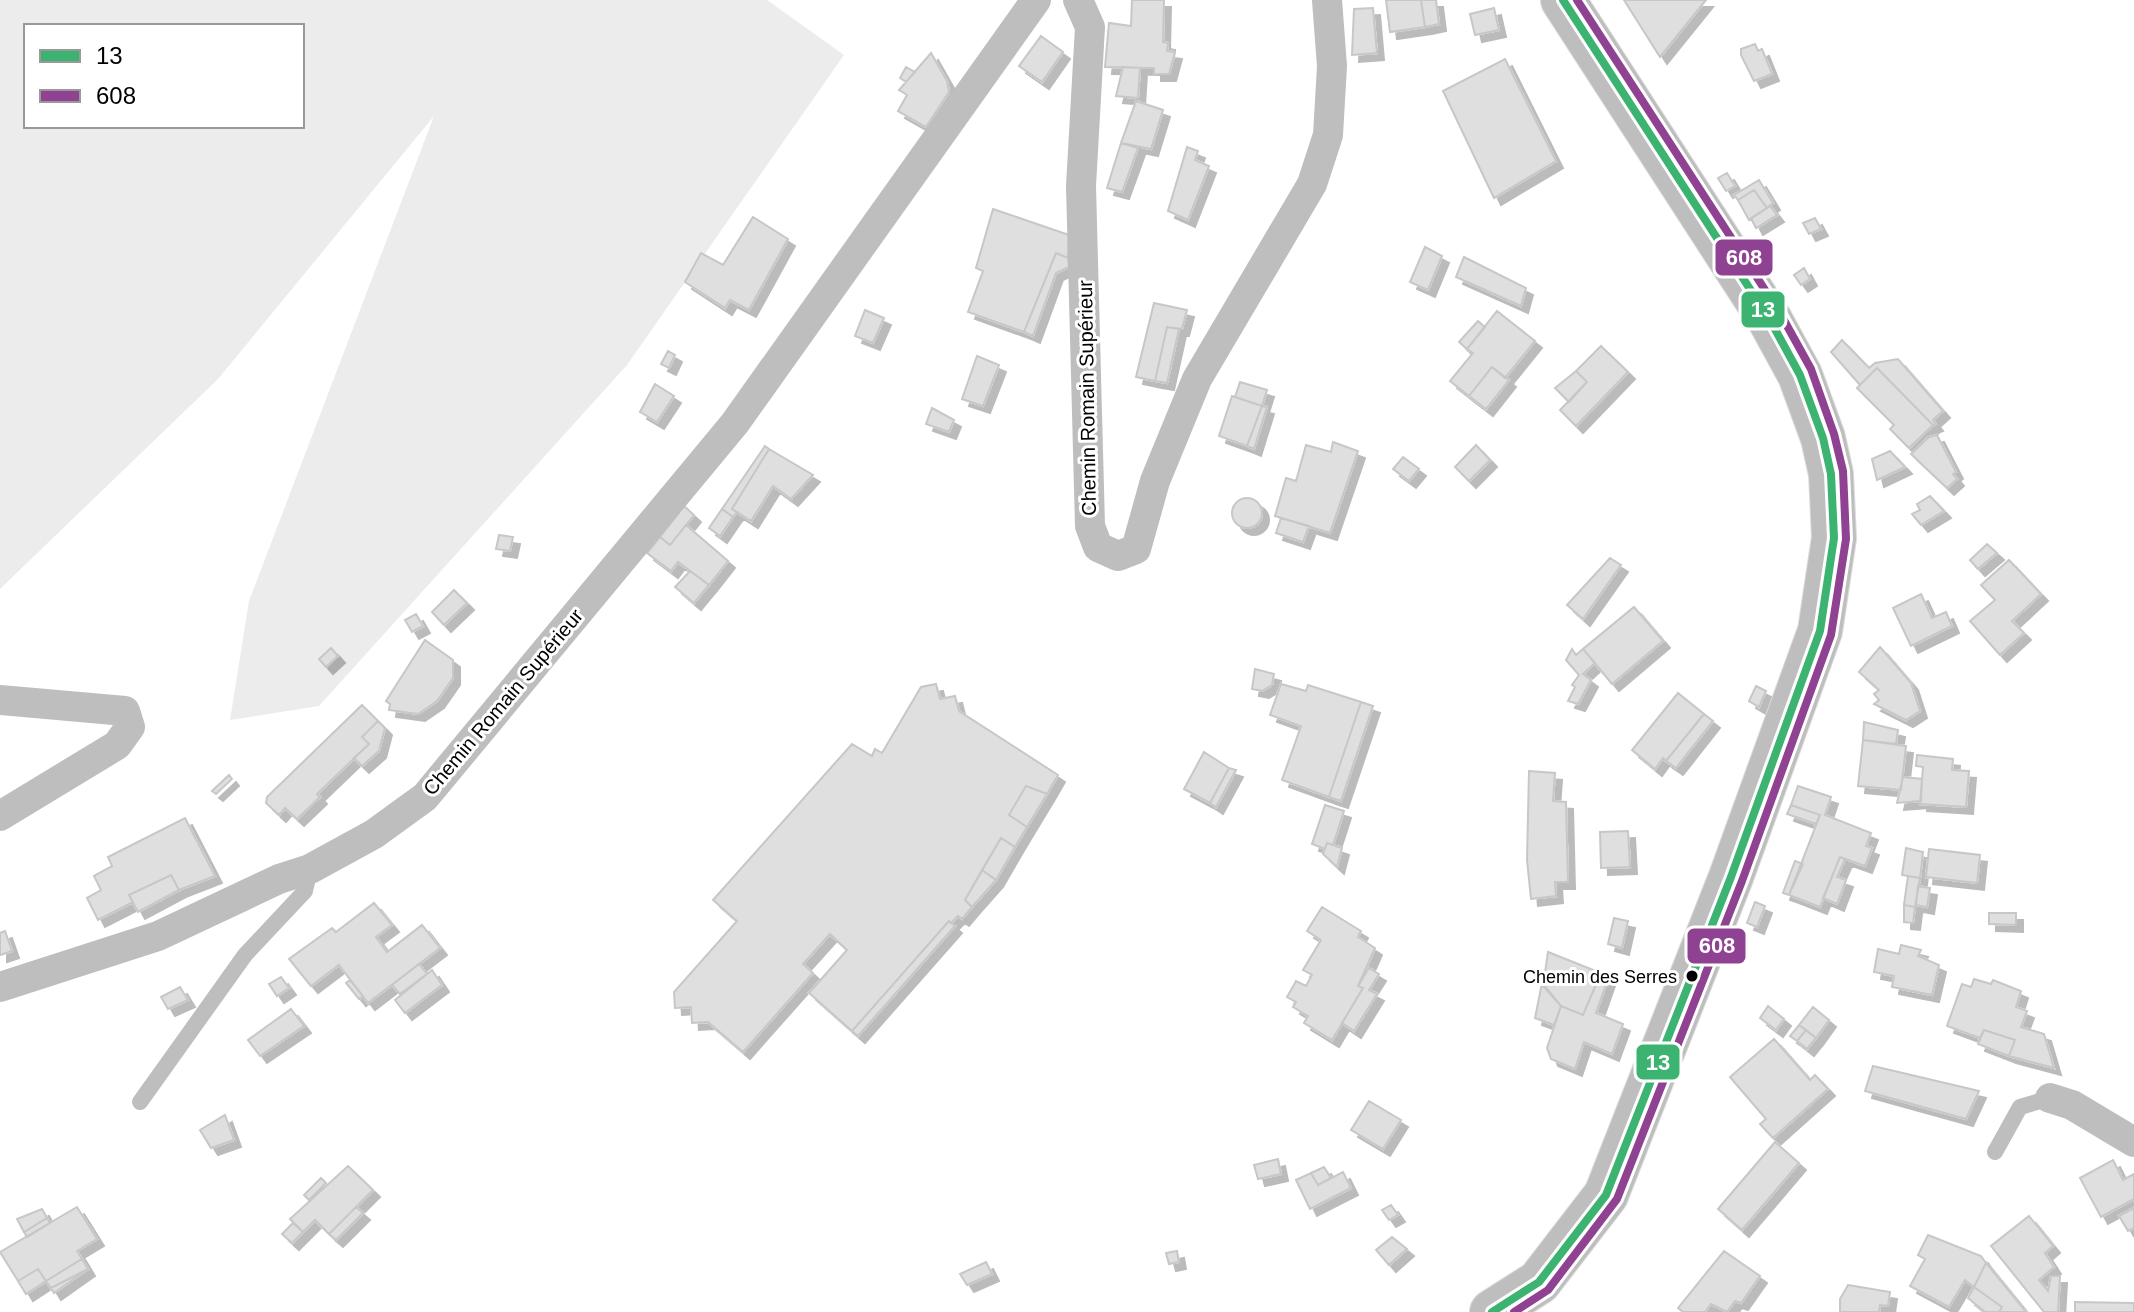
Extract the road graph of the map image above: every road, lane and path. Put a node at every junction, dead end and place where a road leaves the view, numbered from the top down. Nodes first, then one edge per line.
1 (1036, 0) edge
2 (1078, 0) edge
3 (1327, 0) edge
4 (1563, 0) edge
5 (0, 700) edge
6 (0, 816) edge
7 (310, 869) junction
8 (0, 987) edge
9 (2050, 1098) joint
10 (140, 1102) dead end
11 (2134, 1142) edge
12 (1995, 1152) dead end
13 (1492, 1312) edge

1 - 7 street, Chemin Romain Supérieur
2 - 3 street, Chemin Romain Supérieur
4 - 13 main road
5 - 6 street
7 - 8 street, Chemin Romain Supérieur
7 - 10 lane
9 - 11 street
9 - 12 lane

